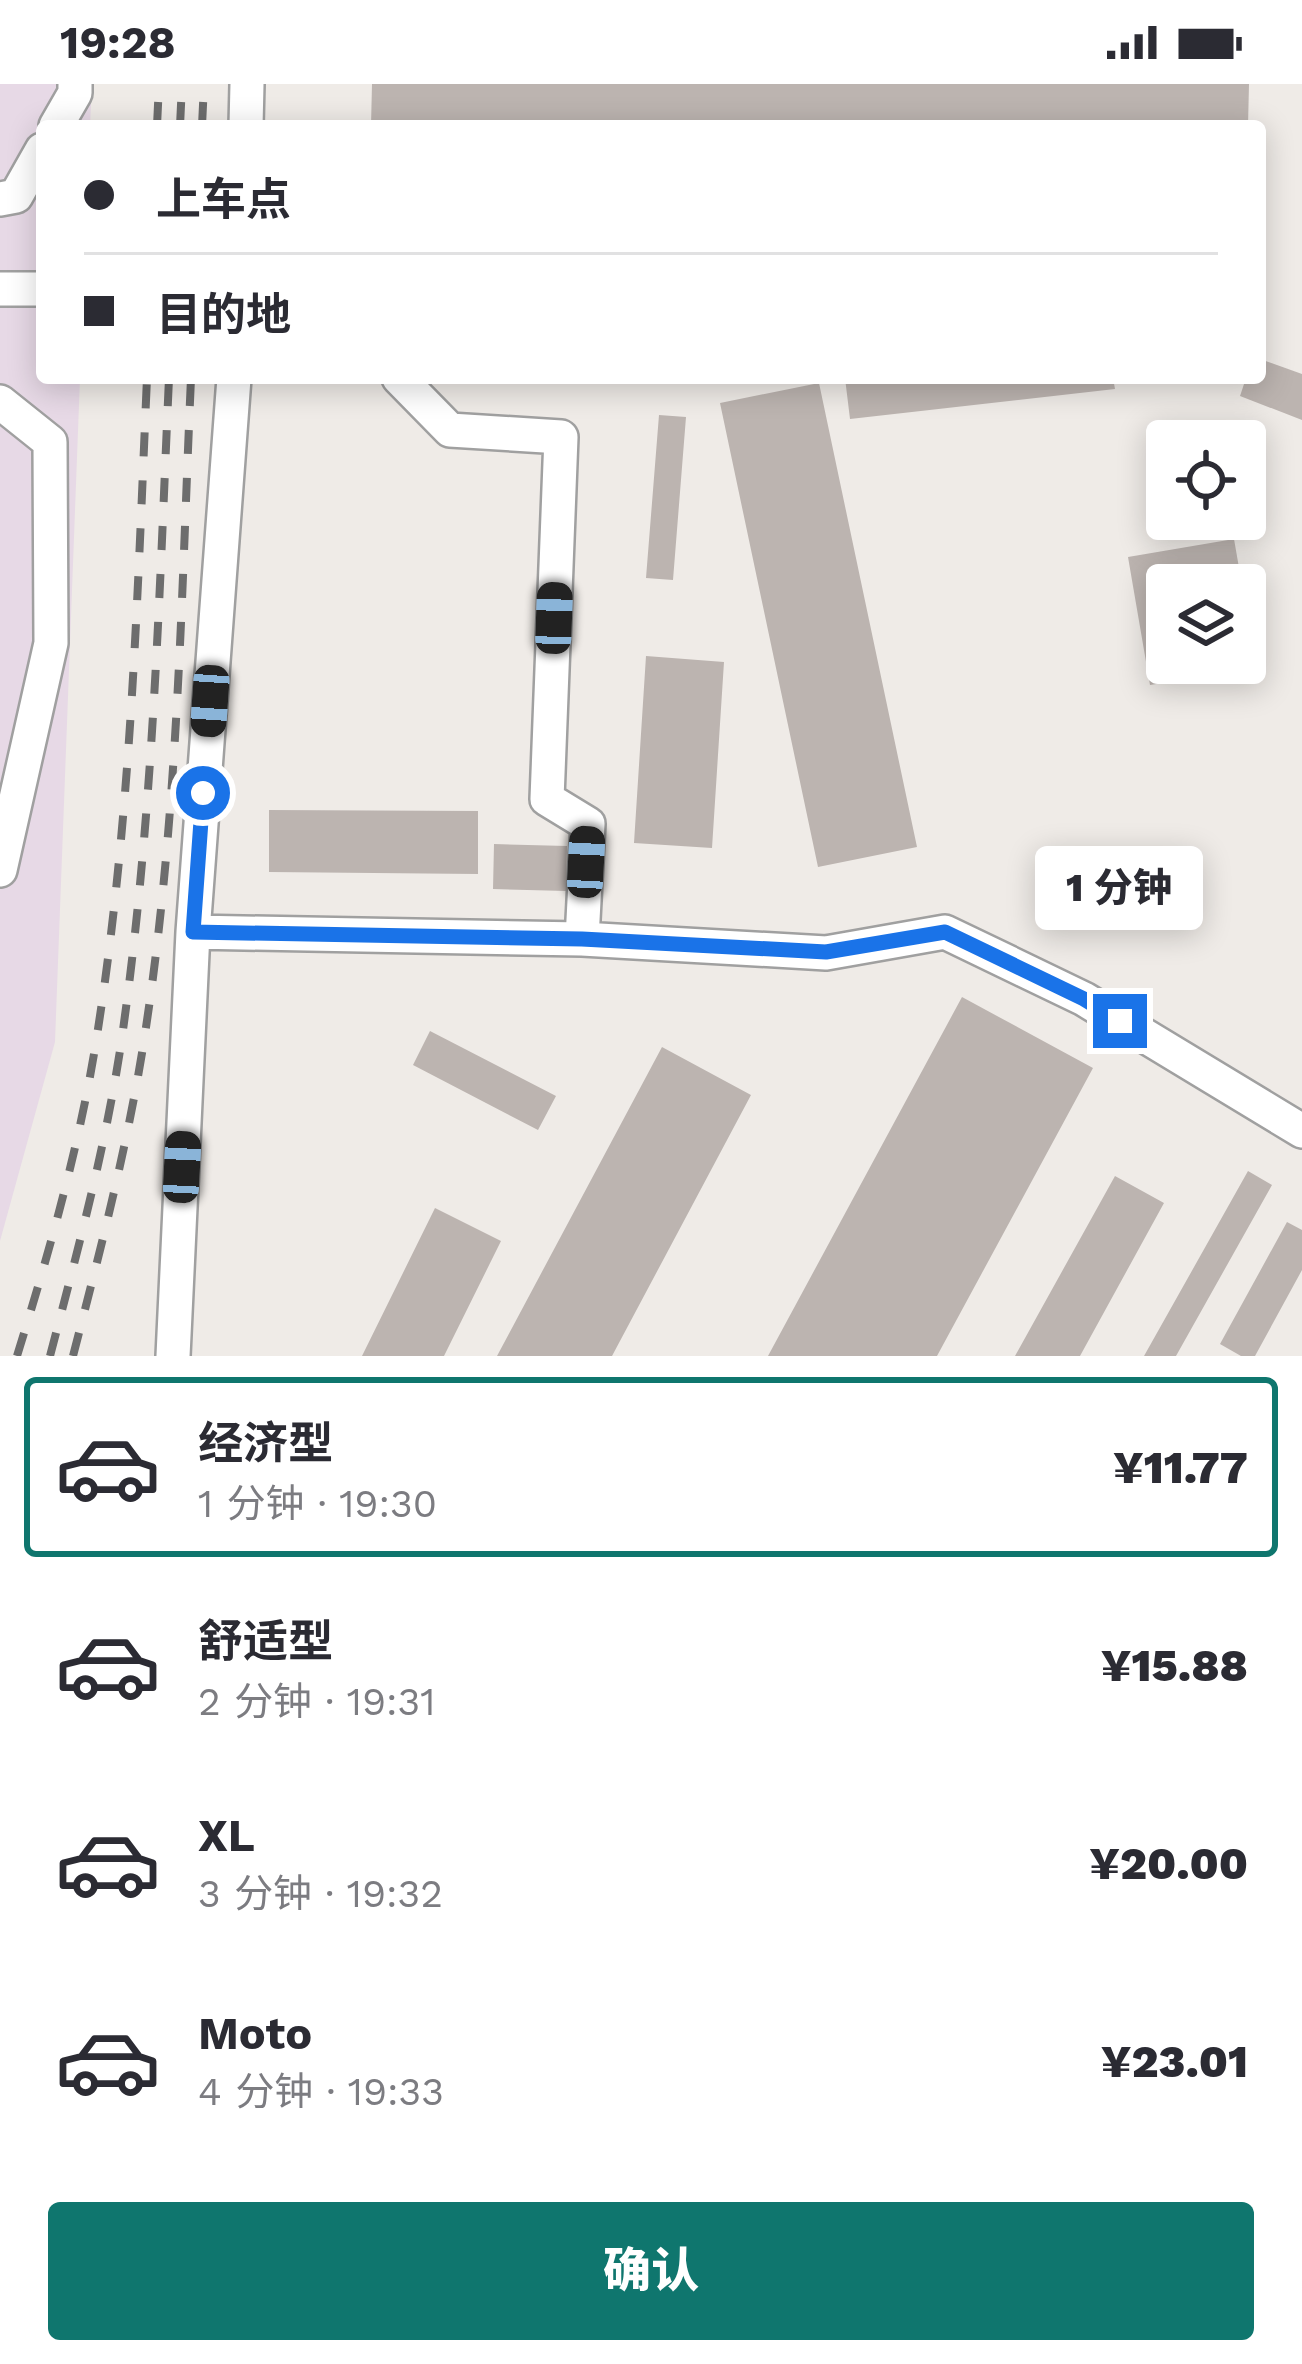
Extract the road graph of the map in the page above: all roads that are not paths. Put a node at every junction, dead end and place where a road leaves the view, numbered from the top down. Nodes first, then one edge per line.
1 (75, 84) edge
2 (248, 84) edge
3 (59, 120) edge
4 (246, 120) edge
5 (36, 161) edge
6 (0, 199) edge
7 (0, 289) edge
8 (36, 289) edge
9 (234, 384) edge
10 (405, 384) edge
11 (0, 401) edge
12 (0, 870) edge
13 (193, 932) junction
14 (582, 939) junction
15 (1302, 1131) edge
16 (173, 1356) edge

1 - 3 street
2 - 4 street
5 - 6 street
7 - 8 street
9 - 13 street
10 - 14 street
11 - 12 street
13 - 14 street
13 - 16 street
14 - 15 street

